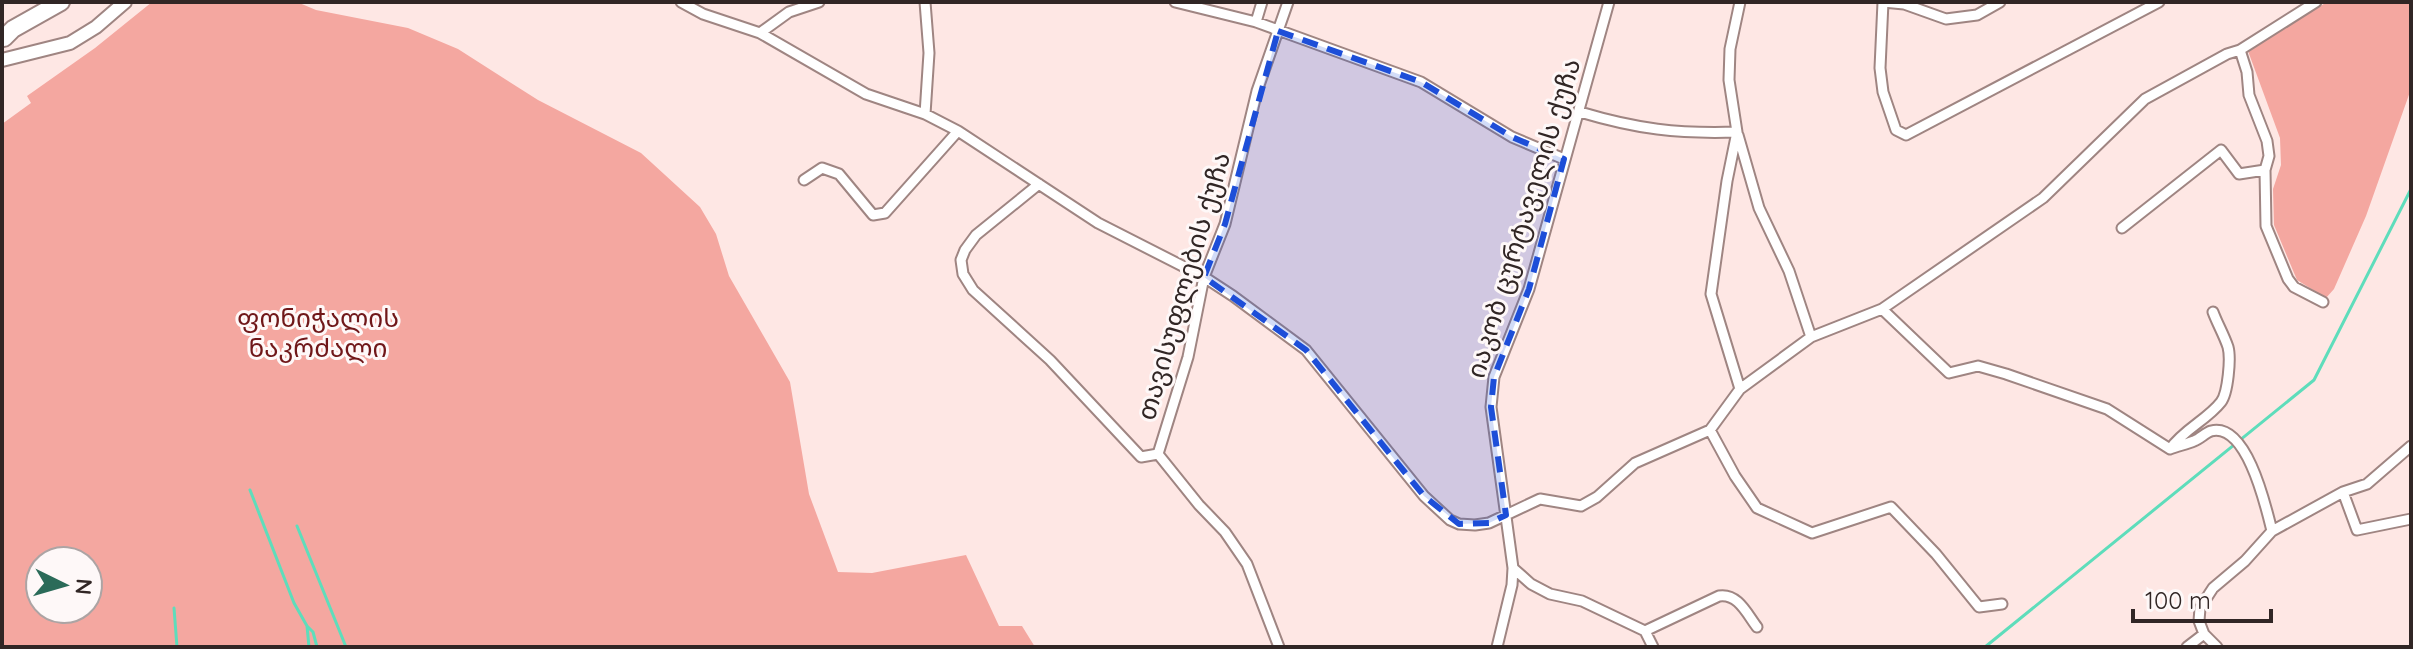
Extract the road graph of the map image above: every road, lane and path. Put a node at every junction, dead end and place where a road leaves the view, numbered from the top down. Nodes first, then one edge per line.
1 (61, 2) edge
2 (125, 2) edge
3 (681, 2) edge
4 (819, 2) edge
5 (925, 2) edge
6 (1175, 2) edge
7 (1262, 2) edge
8 (1288, 2) edge
9 (1609, 2) edge
10 (1740, 2) edge
11 (1883, 2) edge
12 (2000, 2) edge
13 (2159, 2) edge
14 (2316, 2) edge
15 (1256, 22) junction
16 (1278, 31) junction
17 (760, 33) junction
18 (3, 41) edge
19 (2240, 50) junction
20 (40, 51) junction
21 (2, 60) edge
22 (1580, 112) junction
23 (925, 114) junction
24 (958, 131) junction
25 (1737, 132) junction
26 (1564, 159) junction
27 (2265, 170) junction
28 (804, 180) dead end
29 (1039, 184) junction
30 (2122, 228) dead end
31 (1204, 277) junction
32 (2323, 302) dead end
33 (1882, 309) junction
34 (2213, 312) dead end
35 (1811, 337) junction
36 (1740, 389) junction
37 (1710, 430) junction
38 (2411, 446) edge
39 (2170, 449) junction
40 (1158, 454) junction
41 (2343, 492) junction
42 (1506, 515) junction
43 (2411, 519) edge
44 (2272, 531) junction
45 (1513, 568) junction
46 (2002, 604) dead end
47 (1757, 627) dead end
48 (1645, 631) junction
49 (2204, 634) junction
50 (1279, 647) edge
51 (1497, 647) edge
52 (1653, 647) edge
53 (2187, 647) edge
54 (2217, 647) edge

1 - 18 highway
2 - 20 street
3 - 17 street
4 - 17 street
5 - 23 street
6 - 15 street
7 - 15 street
8 - 16 street, თავისუფლების ქუჩა
9 - 22 street, იაკობ ცურტაველის ქუჩა
10 - 25 street
11 - 12 street
11 - 13 street
14 - 19 street
15 - 16 street
16 - 26 street
16 - 31 street, თავისუფლების ქუჩა
17 - 23 street
18 - 20 street
19 - 27 street
19 - 33 street
20 - 21 street
22 - 25 street
22 - 26 street, იაკობ ცურტაველის ქუჩა
23 - 24 street
24 - 28 street
24 - 29 street
25 - 35 street
25 - 36 street
26 - 42 street, იაკობ ცურტაველის ქუჩა
27 - 30 street
27 - 32 street
29 - 31 street
29 - 40 street
31 - 40 street, თავისუფლების ქუჩა
31 - 42 street
33 - 35 street
33 - 39 street
34 - 39 street
35 - 36 street
36 - 37 street
37 - 42 street
37 - 46 street
38 - 41 street
39 - 44 street
40 - 50 street, თავისუფლების ქუჩა
41 - 43 street
41 - 44 street
42 - 45 street, იაკობ ცურტაველის ქუჩა
44 - 49 street
45 - 48 street
45 - 51 street
47 - 48 street
48 - 52 street
49 - 53 street
49 - 54 street

